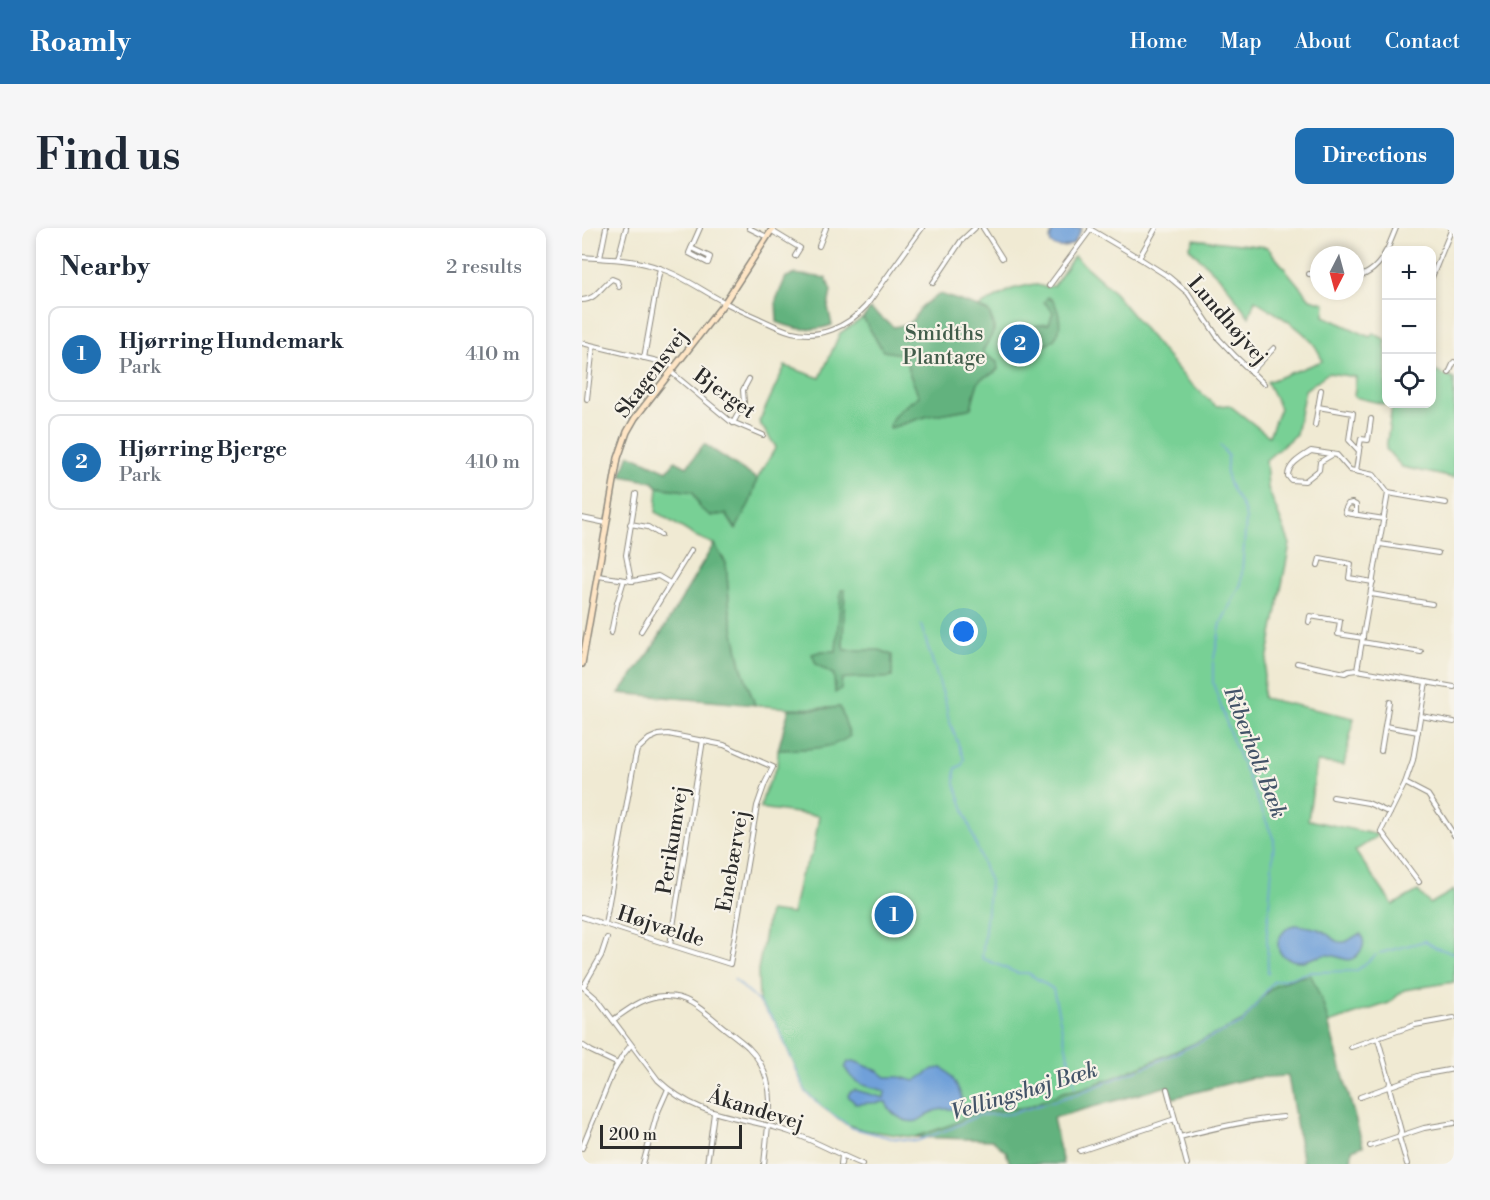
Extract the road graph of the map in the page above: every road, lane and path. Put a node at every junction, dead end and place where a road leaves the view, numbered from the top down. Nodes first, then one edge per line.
1 (606, 228) edge
2 (626, 228) edge
3 (700, 228) edge
4 (749, 228) edge
5 (826, 228) edge
6 (922, 228) edge
7 (975, 228) edge
8 (983, 228) edge
9 (1156, 228) edge
10 (1396, 228) edge
11 (1452, 228) edge
12 (773, 229) edge
13 (1091, 229) edge
14 (768, 237) junction
15 (819, 246) dead end
16 (1389, 246) edge
17 (691, 248) junction
18 (795, 256) dead end
19 (582, 257) edge
20 (600, 258) junction
21 (1002, 258) dead end
22 (1139, 258) junction
23 (618, 260) junction
24 (1382, 261) edge
25 (1436, 266) edge
26 (660, 268) junction
27 (1364, 275) edge
28 (933, 283) dead end
29 (619, 286) dead end
30 (1049, 286) dead end
31 (582, 300) edge
32 (725, 302) junction
33 (582, 344) edge
34 (593, 346) junction
35 (1274, 348) dead end
36 (644, 358) junction
37 (1454, 362) edge
38 (673, 370) junction
39 (1251, 372) junction
40 (1449, 374) dead end
41 (749, 379) dead end
42 (1264, 384) dead end
43 (1321, 390) dead end
44 (587, 399) dead end
45 (1318, 407) junction
46 (1371, 419) dead end
47 (733, 423) junction
48 (1316, 425) dead end
49 (763, 435) dead end
50 (1359, 451) junction
51 (1332, 455) junction
52 (1356, 471) junction
53 (1388, 493) junction
54 (636, 494) dead end
55 (1446, 503) dead end
56 (1356, 515) dead end
57 (582, 519) edge
58 (1384, 519) junction
59 (607, 523) junction
60 (630, 524) junction
61 (661, 536) dead end
62 (1380, 543) junction
63 (691, 550) dead end
64 (1438, 553) dead end
65 (1318, 565) dead end
66 (598, 576) junction
67 (624, 580) junction
68 (631, 581) junction
69 (1373, 582) junction
70 (670, 583) junction
71 (1371, 594) junction
72 (1432, 604) dead end
73 (1309, 622) dead end
74 (641, 631) dead end
75 (610, 633) dead end
76 (1363, 640) junction
77 (1421, 652) dead end
78 (1297, 663) dead end
79 (582, 664) edge
80 (1357, 670) junction
81 (1426, 682) junction
82 (1454, 687) edge
83 (1389, 702) dead end
84 (1420, 716) junction
85 (1454, 722) edge
86 (1385, 726) junction
87 (1418, 732) junction
88 (703, 740) junction
89 (1381, 751) dead end
90 (1405, 783) junction
91 (1334, 797) dead end
92 (1390, 813) junction
93 (1454, 835) edge
94 (1419, 882) dead end
95 (582, 917) edge
96 (605, 924) junction
97 (607, 938) dead end
98 (670, 945) junction
99 (730, 964) joint
100 (583, 987) edge
101 (1454, 1018) edge
102 (613, 1020) junction
103 (1378, 1039) junction
104 (582, 1045) edge
105 (631, 1045) junction
106 (1351, 1047) dead end
107 (618, 1064) junction
108 (1454, 1069) edge
109 (1389, 1087) junction
110 (668, 1089) junction
111 (1167, 1089) dead end
112 (1360, 1097) dead end
113 (714, 1113) junction
114 (769, 1116) dead end
115 (1283, 1117) dead end
116 (1175, 1119) junction
117 (1454, 1123) edge
118 (768, 1126) junction
119 (1180, 1137) junction
120 (1399, 1137) junction
121 (1370, 1146) dead end
122 (582, 1148) edge
123 (1080, 1151) dead end
124 (842, 1155) junction
125 (643, 1164) edge
126 (707, 1164) edge
127 (764, 1164) edge
128 (841, 1164) edge
129 (862, 1164) edge
130 (1187, 1164) edge
131 (1407, 1164) edge

1 - 20 street
2 - 23 street
3 - 17 street
4 - 14 street
5 - 15 street
6 - 32 street
7 - 28 street
8 - 21 street
9 - 22 street
10 - 16 street
11 - 25 street
12 - 14 street, Skagensvej
12 - 18 street
13 - 22 street, Lundhøjvej
13 - 30 street
14 - 32 street, Skagensvej
17 - 17 street
19 - 20 street
20 - 23 street
22 - 39 street, Lundhøjvej
23 - 26 street
24 - 27 street
26 - 32 street
26 - 36 street
29 - 31 street
32 - 38 street, Skagensvej
33 - 34 street
34 - 36 street
34 - 44 street
35 - 39 street
36 - 38 street
37 - 40 street
38 - 47 street, Bjerget
38 - 59 street, Skagensvej
39 - 42 street, Lundhøjvej
41 - 47 street
43 - 45 street
45 - 48 street
45 - 50 street
46 - 50 street
47 - 49 street, Bjerget
50 - 52 street
51 - 51 street
51 - 52 street
52 - 53 street
53 - 55 street
53 - 58 street
54 - 60 street
56 - 58 street
57 - 59 street
58 - 62 street
59 - 66 street, Skagensvej
60 - 61 street
60 - 68 street
62 - 64 street
62 - 69 street
63 - 70 street
65 - 69 street
66 - 67 street
66 - 79 street, Skagensvej
67 - 68 street
67 - 75 street
68 - 70 street
69 - 71 street
70 - 74 street
71 - 72 street
71 - 76 street
73 - 76 street
76 - 77 street
76 - 80 street
78 - 80 street
80 - 81 street
81 - 82 street
81 - 84 street
83 - 86 street
84 - 85 street
84 - 87 street
86 - 87 street
86 - 89 street
87 - 90 street
88 - 96 street
88 - 98 street, Perikumvej
88 - 99 street, Enebærvej
90 - 92 street
90 - 93 street
91 - 92 street
92 - 94 street
95 - 96 street, Højvælde
96 - 98 street, Højvælde
97 - 100 street
98 - 99 street, Højvælde
100 - 102 street, Åkandevej
101 - 103 street
102 - 105 street, Åkandevej
102 - 114 street
103 - 106 street
103 - 109 street
104 - 107 street
105 - 107 street
105 - 110 street, Åkandevej
107 - 122 street
108 - 109 street
109 - 112 street
109 - 120 street
110 - 113 street, Åkandevej
110 - 125 street
111 - 116 street
113 - 118 street, Åkandevej
113 - 126 street
115 - 119 street
116 - 119 street
116 - 123 street
117 - 120 street
118 - 124 street, Åkandevej
118 - 127 street
119 - 130 street
120 - 121 street
120 - 131 street
124 - 128 street
124 - 129 street, Åkandevej

